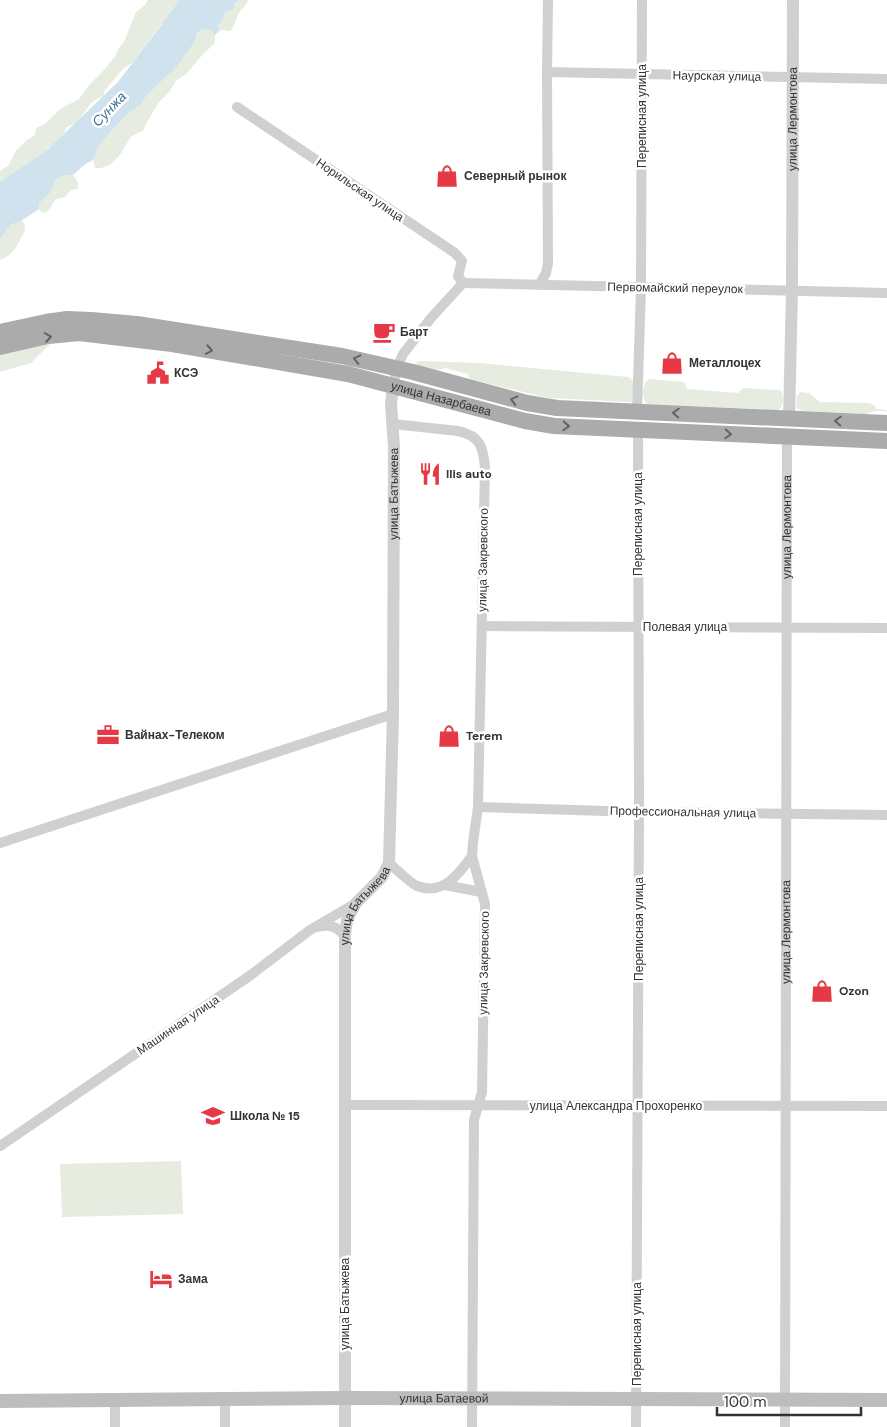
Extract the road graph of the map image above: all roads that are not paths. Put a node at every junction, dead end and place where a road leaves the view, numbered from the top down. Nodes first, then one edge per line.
1 (548, 0) edge
2 (642, 0) edge
3 (793, 0) edge
4 (547, 72) junction
5 (642, 74) junction
6 (792, 77) junction
7 (887, 79) edge
8 (237, 107) dead end
9 (463, 284) junction
10 (539, 285) junction
11 (641, 288) junction
12 (792, 291) junction
13 (887, 293) edge
14 (0, 332) edge
15 (0, 347) edge
16 (397, 368) junction
17 (393, 386) junction
18 (637, 412) junction
19 (790, 418) junction
20 (887, 423) edge
21 (393, 424) junction
22 (638, 430) junction
23 (786, 437) junction
24 (887, 441) edge
25 (482, 626) junction
26 (638, 626) junction
27 (786, 627) junction
28 (887, 628) edge
29 (392, 714) junction
30 (478, 807) junction
31 (639, 812) junction
32 (786, 813) junction
33 (887, 814) edge
34 (0, 843) edge
35 (472, 856) junction
36 (389, 863) junction
37 (445, 885) junction
38 (481, 892) junction
39 (356, 903) junction
40 (310, 930) junction
41 (345, 936) junction
42 (346, 1105) junction
43 (478, 1106) junction
44 (637, 1106) junction
45 (785, 1106) junction
46 (887, 1106) edge
47 (0, 1146) edge
48 (345, 1398) junction
49 (472, 1398) junction
50 (225, 1399) junction
51 (636, 1399) junction
52 (115, 1400) junction
53 (786, 1400) junction
54 (887, 1400) edge
55 (0, 1401) edge
56 (115, 1427) edge
57 (226, 1427) edge
58 (346, 1427) edge
59 (472, 1427) edge
60 (636, 1427) edge
61 (785, 1427) edge

1 - 4 street
2 - 5 street, Переписная улица
3 - 6 street, улица Лермонтова
4 - 5 street, Наурская улица
4 - 10 street
5 - 6 street, Наурская улица
5 - 11 street, Переписная улица
6 - 7 street, Наурская улица
6 - 12 street, улица Лермонтова
8 - 9 street, Норильская улица
9 - 10 street, Первомайский переулок
9 - 16 street
10 - 11 street, Первомайский переулок
11 - 12 street, Первомайский переулок
11 - 18 street, Переписная улица
12 - 13 street, Первомайский переулок
12 - 19 street, улица Лермонтова
16 -> 14 main road, улица Назарбаева
15 -> 17 main road, улица Назарбаева
16 - 17 street
18 -> 16 main road, улица Назарбаева
17 - 21 street, улица Батыжева
17 -> 22 main road, улица Назарбаева
19 -> 18 main road, улица Назарбаева
20 -> 19 main road, улица Назарбаева
21 - 25 street, улица Закревского
21 - 29 street, улица Батыжева
22 -> 23 main road, улица Назарбаева
22 - 26 street, Переписная улица
23 - 24 main road, улица Назарбаева
23 - 27 street, улица Лермонтова
25 - 26 street, Полевая улица
25 - 30 street, улица Закревского
26 - 27 street, Полевая улица
26 - 31 street, Переписная улица
27 - 28 street, Полевая улица
27 - 32 street, улица Лермонтова
29 - 34 street
29 - 36 street, улица Батыжева
30 - 31 street, Профессиональная улица
30 - 35 street, улица Закревского
31 - 32 street, Профессиональная улица
31 - 44 street, Переписная улица
32 - 33 street, Профессиональная улица
32 - 45 street, улица Лермонтова
35 - 37 street
35 - 38 street, улица Закревского
36 - 37 street
36 - 39 street, улица Батыжева
37 - 38 street
38 - 43 street, улица Закревского
39 - 40 street, Машинная улица
39 - 41 street, улица Батыжева
40 - 41 street
40 - 47 street, Машинная улица
41 - 42 street, улица Батыжева
42 - 43 street, улица Александра Прохоренко
42 - 48 street, улица Батыжева
43 - 44 street, улица Александра Прохоренко
43 - 49 street, улица Закревского
44 - 45 street, улица Александра Прохоренко
44 - 51 street, Переписная улица
45 - 46 street, улица Александра Прохоренко
45 - 53 street, улица Лермонтова
48 - 49 main road, улица Батаевой
48 - 50 main road, улица Батаевой
48 - 58 street, улица Батыжева
49 - 51 main road, улица Батаевой
49 - 59 street, улица Закревского
50 - 52 main road, улица Батаевой
50 - 57 street
51 - 53 main road, улица Батаевой
51 - 60 street, Переписная улица
52 - 55 main road, улица Батаевой
52 - 56 street
53 - 54 main road, улица Батаевой
53 - 61 street, улица Лермонтова

